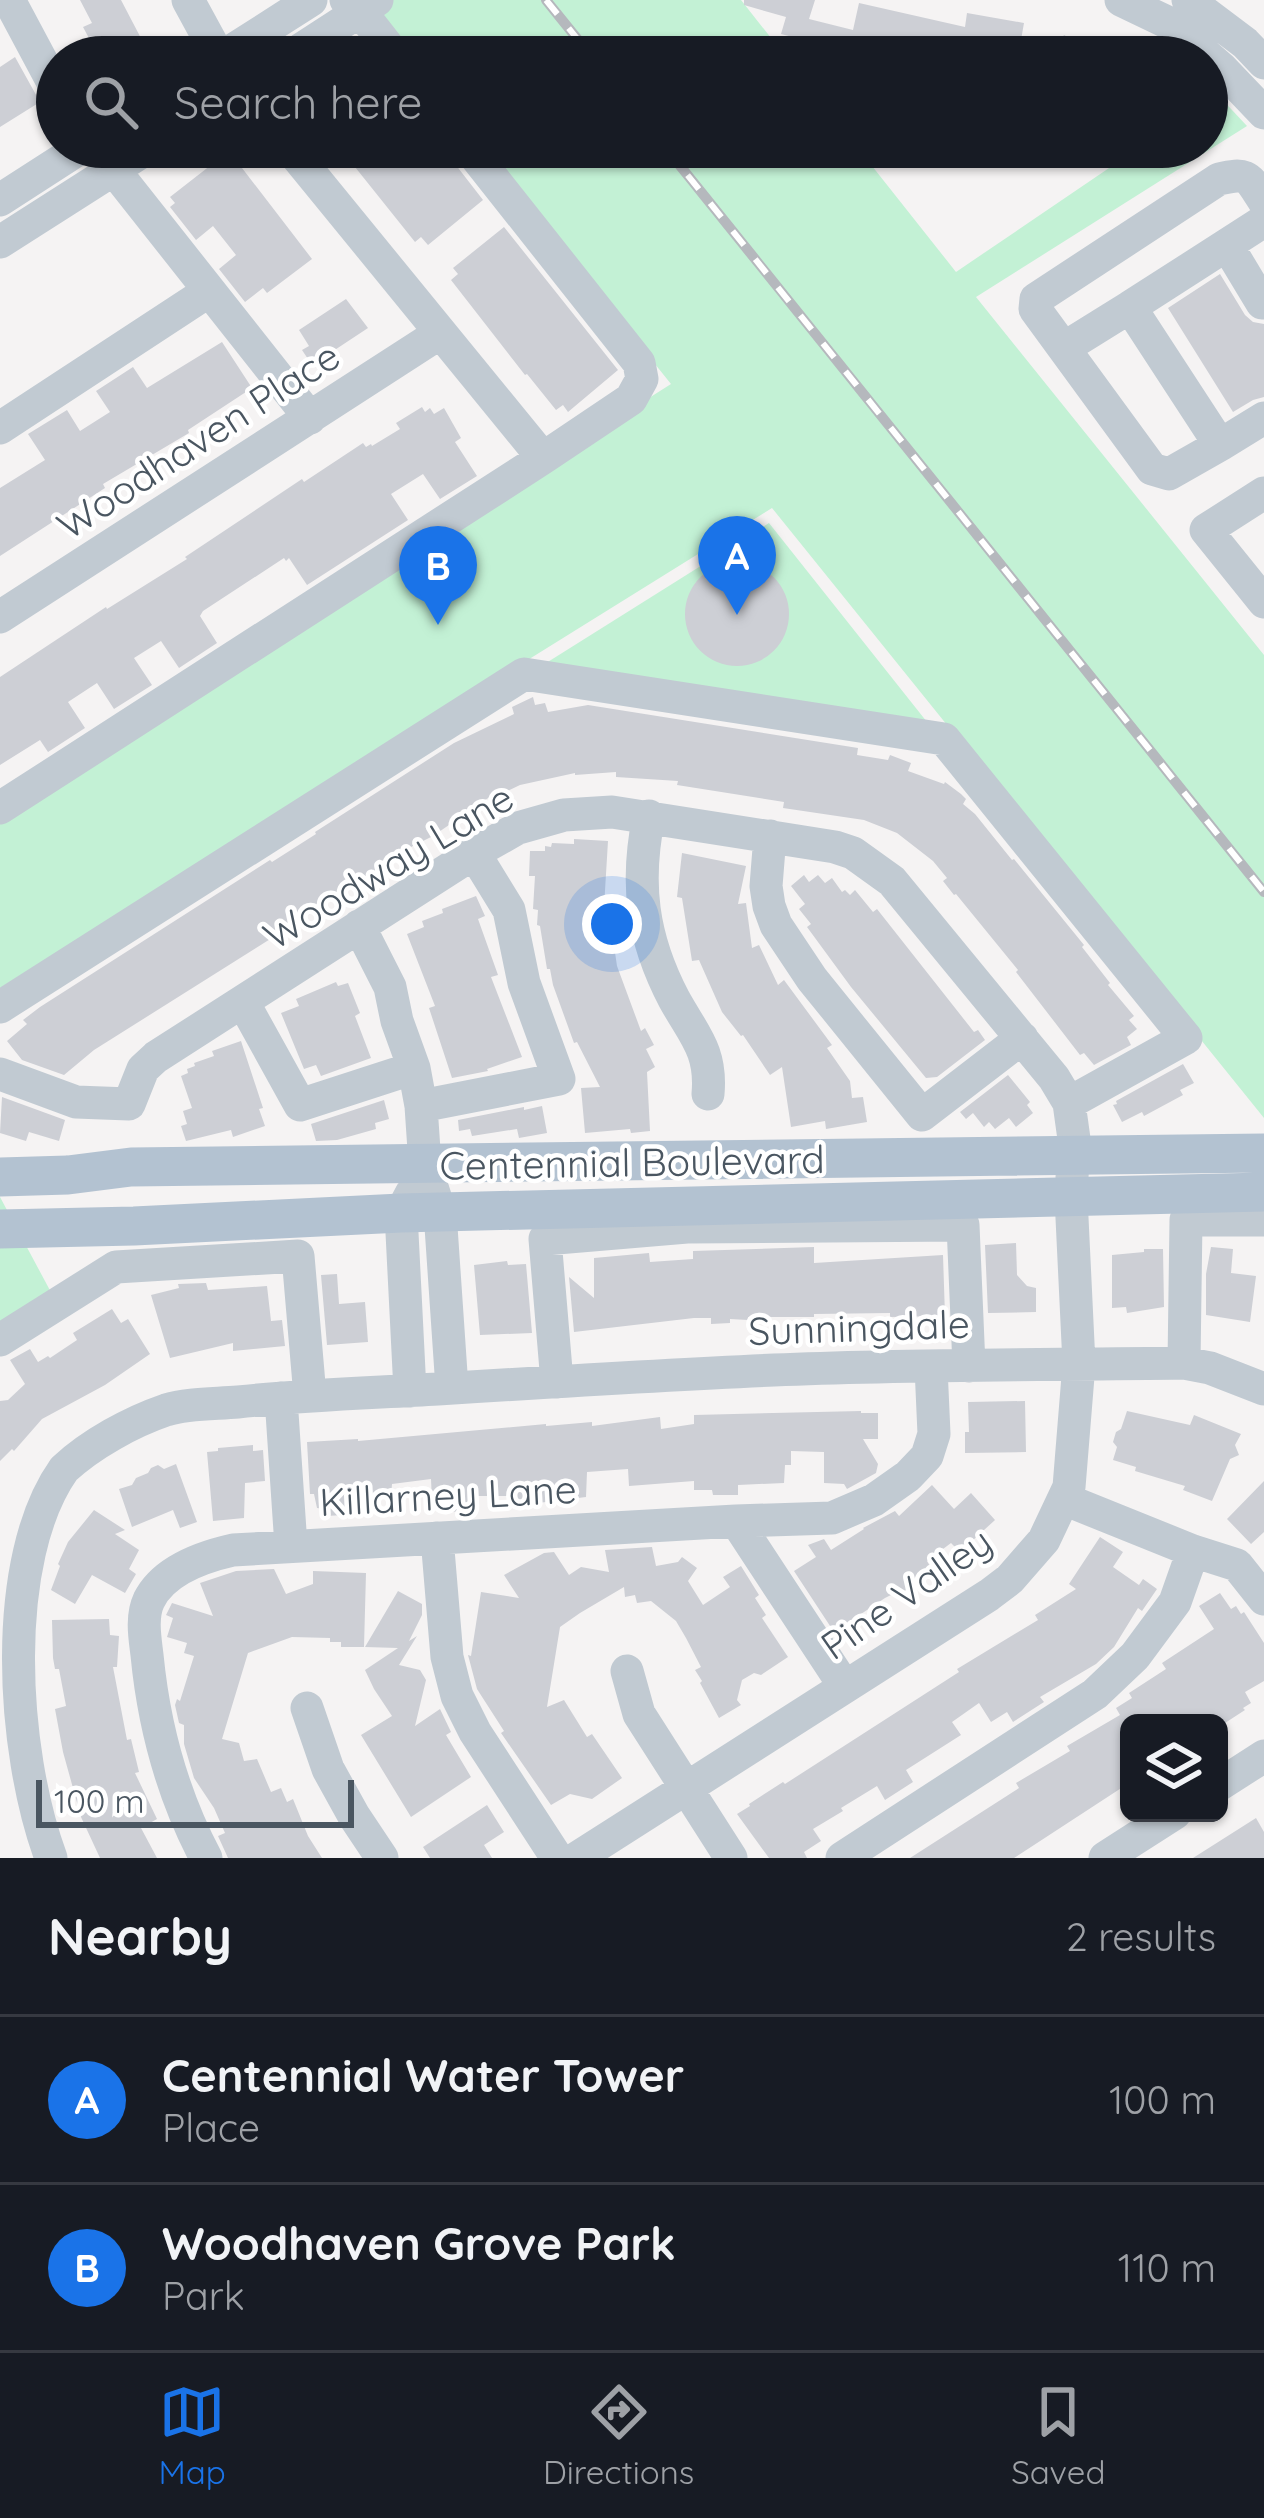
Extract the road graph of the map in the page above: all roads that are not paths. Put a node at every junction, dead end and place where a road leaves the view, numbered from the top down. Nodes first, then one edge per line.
1 (188, 0) edge
2 (311, 0) edge
3 (1121, 0) edge
4 (1188, 0) edge
5 (361, 4) edge
6 (7, 7) edge
7 (209, 36) edge
8 (254, 36) edge
9 (318, 36) edge
10 (382, 36) edge
11 (1183, 36) edge
12 (36, 55) edge
13 (1264, 63) edge
14 (1228, 75) edge
15 (1264, 113) edge
16 (50, 168) edge
17 (117, 168) edge
18 (307, 168) edge
19 (485, 168) edge
20 (114, 170) junction
21 (0, 200) edge
22 (1264, 201) edge
23 (1264, 220) edge
24 (0, 242) edge
25 (1227, 245) junction
26 (209, 291) junction
27 (1262, 302) edge
28 (1130, 308) junction
29 (440, 333) junction
30 (1064, 348) junction
31 (310, 418) junction
32 (1264, 418) edge
33 (0, 428) edge
34 (1220, 445) junction
35 (544, 458) junction
36 (1264, 493) edge
37 (1253, 568) edge
38 (1264, 602) edge
39 (0, 617) edge
40 (0, 808) edge
41 (649, 817) junction
42 (770, 836) junction
43 (474, 853) junction
44 (359, 926) junction
45 (243, 1002) junction
46 (0, 1006) edge
47 (1022, 1038) junction
48 (414, 1068) junction
49 (0, 1074) edge
50 (708, 1094) dead end
51 (1069, 1103) junction
52 (422, 1106) junction
53 (1264, 1153) edge
54 (1073, 1157) junction
55 (425, 1165) junction
56 (0, 1177) edge
57 (1264, 1192) edge
58 (1071, 1197) junction
59 (421, 1213) junction
60 (1264, 1220) edge
61 (0, 1229) edge
62 (0, 1340) edge
63 (1184, 1363) junction
64 (1079, 1364) junction
65 (969, 1366) junction
66 (931, 1367) junction
67 (556, 1382) junction
68 (452, 1388) junction
69 (1264, 1389) edge
70 (410, 1390) junction
71 (296, 1397) junction
72 (1064, 1499) junction
73 (736, 1521) junction
74 (437, 1538) junction
75 (291, 1546) junction
76 (1193, 1551) junction
77 (1264, 1599) edge
78 (627, 1670) dead end
79 (845, 1687) junction
80 (307, 1708) dead end
81 (1264, 1756) edge
82 (1228, 1779) edge
83 (687, 1789) junction
84 (1161, 1822) edge
85 (51, 1858) edge
86 (206, 1858) edge
87 (382, 1858) edge
88 (557, 1858) edge
89 (577, 1858) edge
90 (731, 1858) edge
91 (842, 1858) edge
92 (1105, 1858) edge

1 - 7 street
2 - 8 street
3 - 11 street
4 - 13 street
5 - 9 street
5 - 10 street
6 - 12 street
14 - 15 street
16 - 21 street
17 - 20 street
18 - 29 street
19 - 35 street
20 - 24 street
20 - 26 street
22 - 30 street
23 - 25 street
25 - 27 street
25 - 28 street
26 - 31 street
26 - 33 street
28 - 30 street
28 - 34 street
29 - 31 street, Woodhaven Place
29 - 35 street
30 - 34 street
31 - 39 street, Woodhaven Place
32 - 34 street
35 - 40 street
36 - 37 street
37 - 38 street
41 - 42 street, Woodway Lane
41 - 43 street, Woodway Lane
41 - 50 street
42 - 47 street, Woodway Lane
42 - 47 street
43 - 44 street, Woodway Lane
43 - 52 street
44 - 45 street, Woodway Lane
44 - 48 street
45 - 48 street
45 - 49 street, Woodway Lane
46 - 51 street
47 - 51 street, Woodway Lane
48 - 52 street
51 - 54 street
52 - 55 street
53 - 54 main road, Centennial Boulevard
54 - 55 main road, Centennial Boulevard
54 - 58 street, Pine Valley
55 - 56 main road, Centennial Boulevard
55 - 59 street
57 - 58 main road, Centennial Boulevard
58 - 59 main road, Centennial Boulevard
58 - 64 street, Pine Valley
59 - 61 main road, Centennial Boulevard
59 - 68 street
59 - 70 street
60 - 63 street
62 - 71 street
63 - 64 street, Sunningdale
63 - 69 street, Sunningdale
64 - 65 street, Sunningdale
64 - 72 street, Pine Valley
65 - 66 street, Sunningdale
65 - 67 street
66 - 67 street, Sunningdale
66 - 73 street, Killarney Lane
67 - 68 street, Sunningdale
68 - 70 street, Sunningdale
70 - 71 street, Sunningdale
71 - 75 street
71 - 85 street, Sunningdale
72 - 76 street
72 - 79 street, Pine Valley
73 - 74 street, Killarney Lane
73 - 79 street
74 - 75 street, Killarney Lane
74 - 88 street
75 - 86 street, Killarney Lane
76 - 77 street
76 - 91 street
78 - 83 street
79 - 83 street, Pine Valley
80 - 87 street
81 - 82 street
83 - 89 street, Pine Valley
83 - 90 street
84 - 92 street

